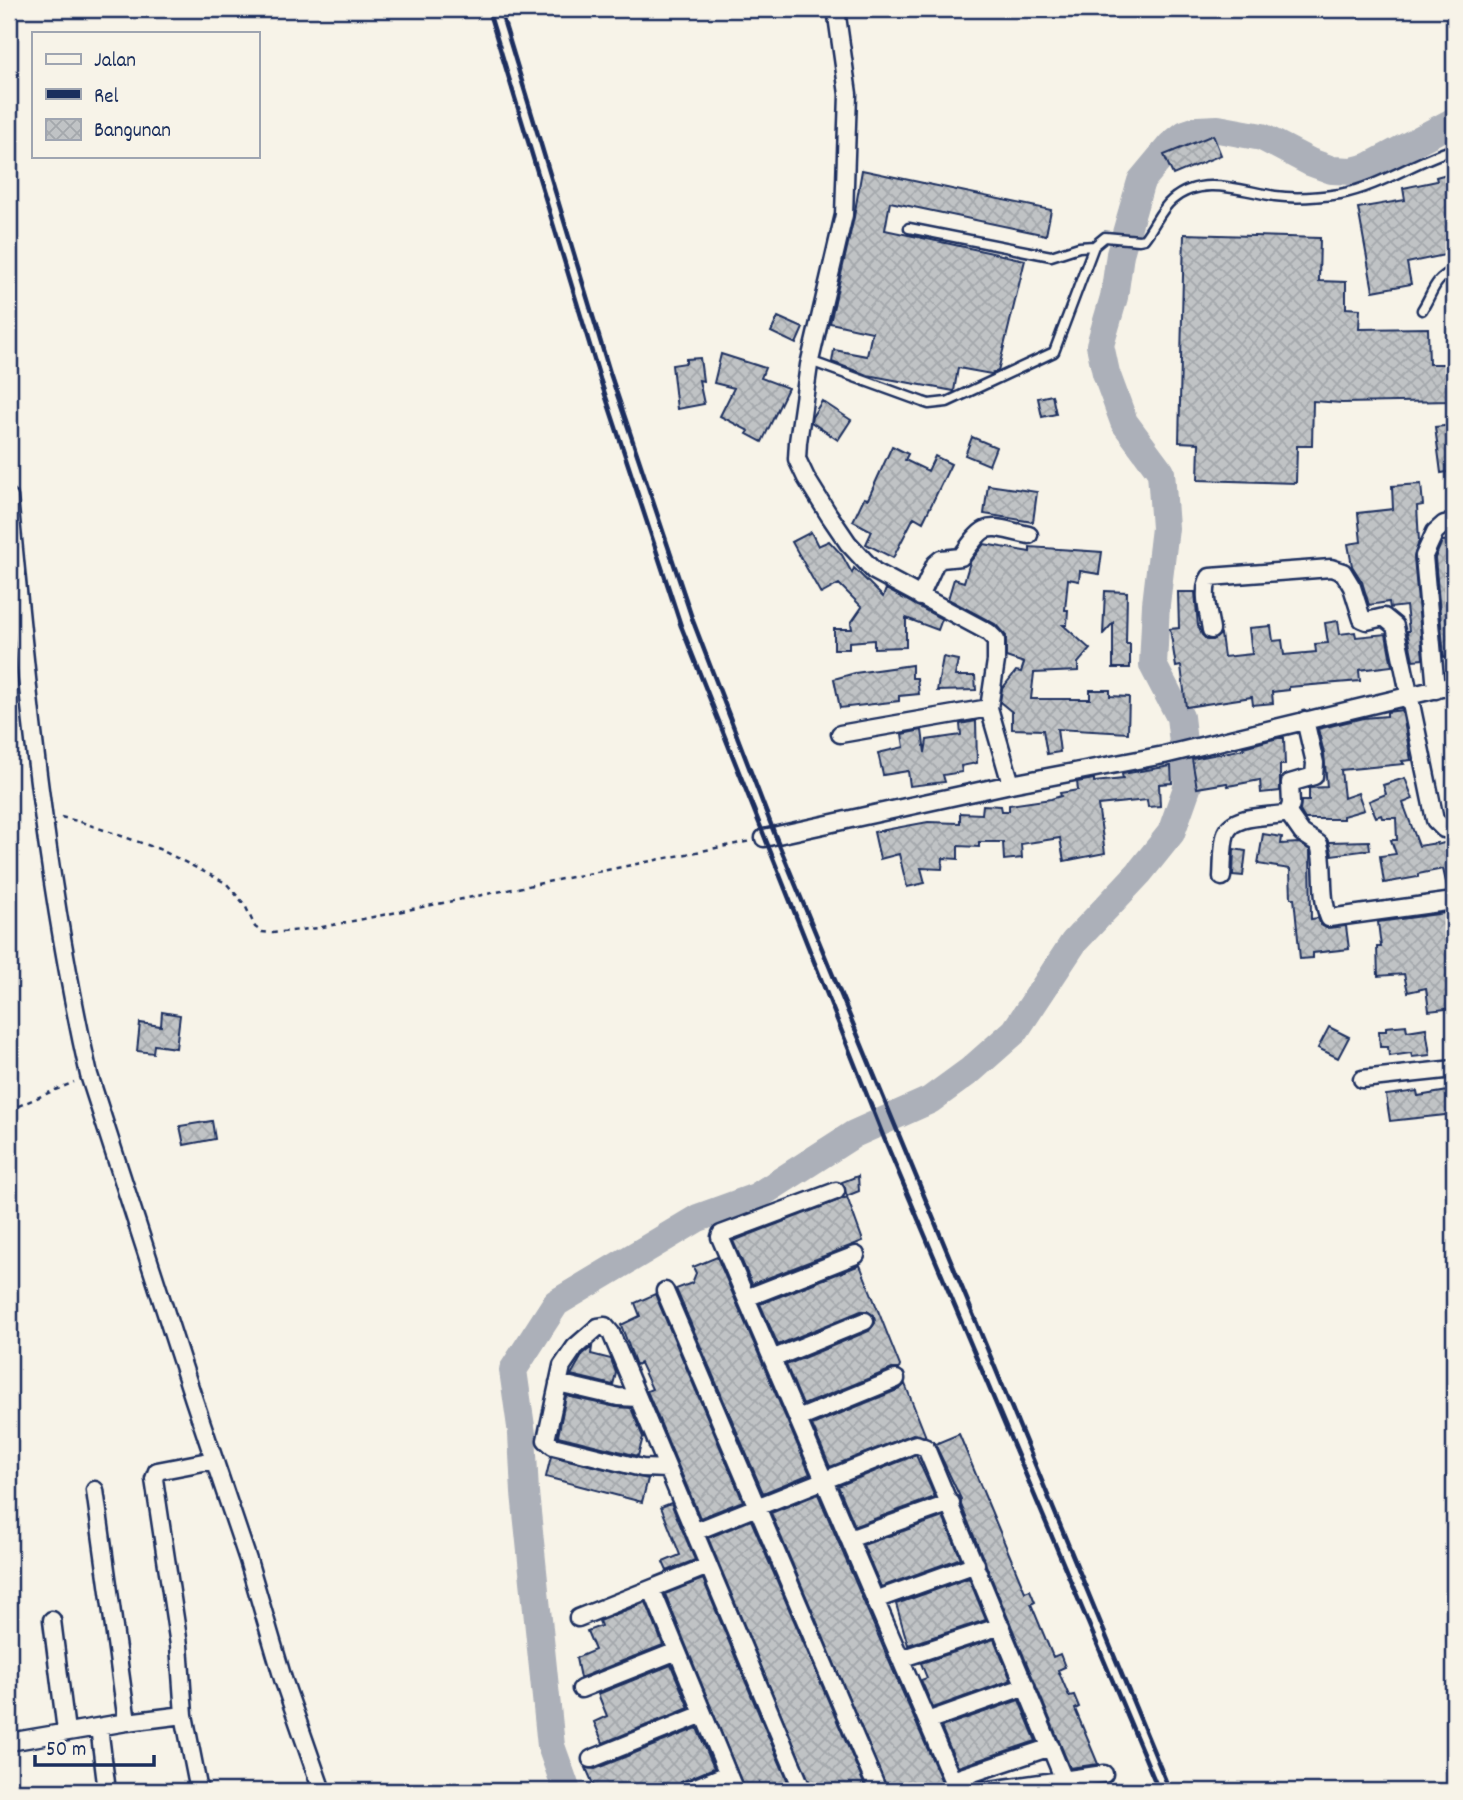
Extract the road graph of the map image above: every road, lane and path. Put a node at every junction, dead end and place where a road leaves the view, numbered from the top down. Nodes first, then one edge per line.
1 (836, 9) edge
2 (1454, 149) edge
3 (909, 228) dead end
4 (1094, 246) junction
5 (1454, 270) edge
6 (1422, 310) dead end
7 (809, 363) junction
8 (9, 497) edge
9 (1454, 522) edge
10 (1028, 535) dead end
11 (920, 597) junction
12 (1211, 630) dead end
13 (1454, 685) edge
14 (1436, 690) junction
15 (1411, 695) junction
16 (989, 708) junction
17 (1305, 720) junction
18 (840, 734) dead end
19 (1011, 784) junction
20 (43, 813) junction
21 (1288, 813) junction
22 (1454, 830) edge
23 (764, 838) joint
24 (1222, 877) dead end
25 (1454, 901) edge
26 (1454, 1069) edge
27 (89, 1075) junction
28 (1362, 1079) dead end
29 (9, 1110) edge
30 (836, 1191) dead end
31 (856, 1255) dead end
32 (664, 1291) dead end
33 (746, 1298) junction
34 (865, 1321) dead end
35 (772, 1359) junction
36 (895, 1380) dead end
37 (558, 1383) junction
38 (638, 1398) junction
39 (798, 1419) junction
40 (214, 1460) junction
41 (668, 1469) junction
42 (824, 1479) junction
43 (95, 1490) dead end
44 (951, 1503) junction
45 (757, 1507) junction
46 (694, 1532) junction
47 (849, 1539) junction
48 (976, 1564) junction
49 (709, 1566) junction
50 (652, 1590) junction
51 (875, 1600) junction
52 (578, 1618) dead end
53 (52, 1620) dead end
54 (1001, 1626) junction
55 (677, 1651) junction
56 (900, 1658) junction
57 (1026, 1686) junction
58 (581, 1689) dead end
59 (703, 1714) junction
60 (184, 1716) junction
61 (928, 1721) junction
62 (127, 1722) junction
63 (99, 1727) junction
64 (66, 1731) junction
65 (9, 1742) edge
66 (1051, 1747) junction
67 (592, 1759) dead end
68 (728, 1774) junction
69 (1104, 1774) dead end
70 (1064, 1780) junction
71 (955, 1786) edge
72 (105, 1790) edge
73 (199, 1791) edge
74 (322, 1791) edge
75 (686, 1791) edge
76 (735, 1791) edge
77 (803, 1791) edge
78 (878, 1791) edge
79 (983, 1791) edge

1 - 7 street
2 - 4 lane
3 - 4 lane
4 - 7 lane
5 - 6 lane
7 - 11 street
8 - 20 street
9 - 14 street
10 - 11 street
11 - 16 street
12 - 15 street
13 - 14 street
14 - 15 street
15 - 17 street
15 - 22 street
16 - 18 street
16 - 19 street
17 - 19 street
17 - 21 street
19 - 23 street
20 - 23 path
20 - 27 street
21 - 24 street
21 - 25 street
26 - 28 street
27 - 29 path
27 - 40 street
30 - 33 street
31 - 33 street
32 - 45 street
33 - 35 street
34 - 35 street
35 - 39 street
36 - 39 street
37 - 38 street
37 - 38 street
37 - 41 street
38 - 41 street
39 - 42 street
40 - 60 street
40 - 74 street
41 - 46 street
42 - 44 street
42 - 45 street
42 - 47 street
43 - 62 street
44 - 47 street
44 - 48 street
45 - 46 street
45 - 78 street
46 - 49 street
47 - 51 street
48 - 51 street
48 - 54 street
49 - 50 street
49 - 77 street
50 - 52 street
50 - 55 street
51 - 56 street
53 - 64 street
54 - 56 street
54 - 57 street
55 - 58 street
55 - 59 street
56 - 61 street
57 - 61 street
57 - 66 street
59 - 67 street
59 - 68 street
60 - 62 street
60 - 73 street
61 - 71 street
62 - 63 street
63 - 64 street
63 - 72 street
64 - 65 street
66 - 70 street
66 - 71 street
68 - 75 street
68 - 76 street
69 - 70 street
70 - 79 street

